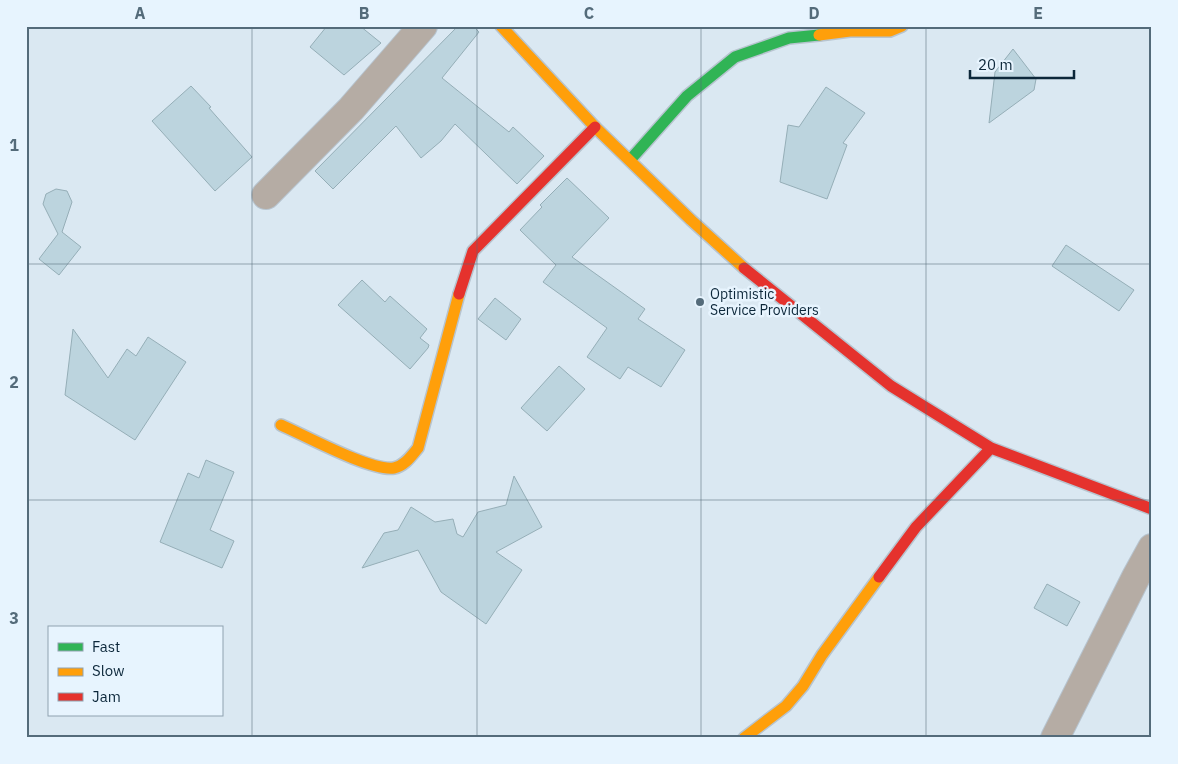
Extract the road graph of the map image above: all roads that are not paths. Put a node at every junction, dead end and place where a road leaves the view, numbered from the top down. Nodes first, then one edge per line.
1 (423, 26) edge
2 (501, 26) edge
3 (902, 26) edge
4 (595, 127) junction
5 (630, 160) junction
6 (266, 195) dead end
7 (281, 424) dead end
8 (991, 448) junction
9 (1152, 509) edge
10 (1152, 548) edge
11 (744, 738) edge
12 (1055, 738) edge

1 - 6 street
2 - 4 street
3 - 5 street
4 - 5 street
4 - 7 street
5 - 8 street
8 - 9 street
8 - 11 street
10 - 12 street

